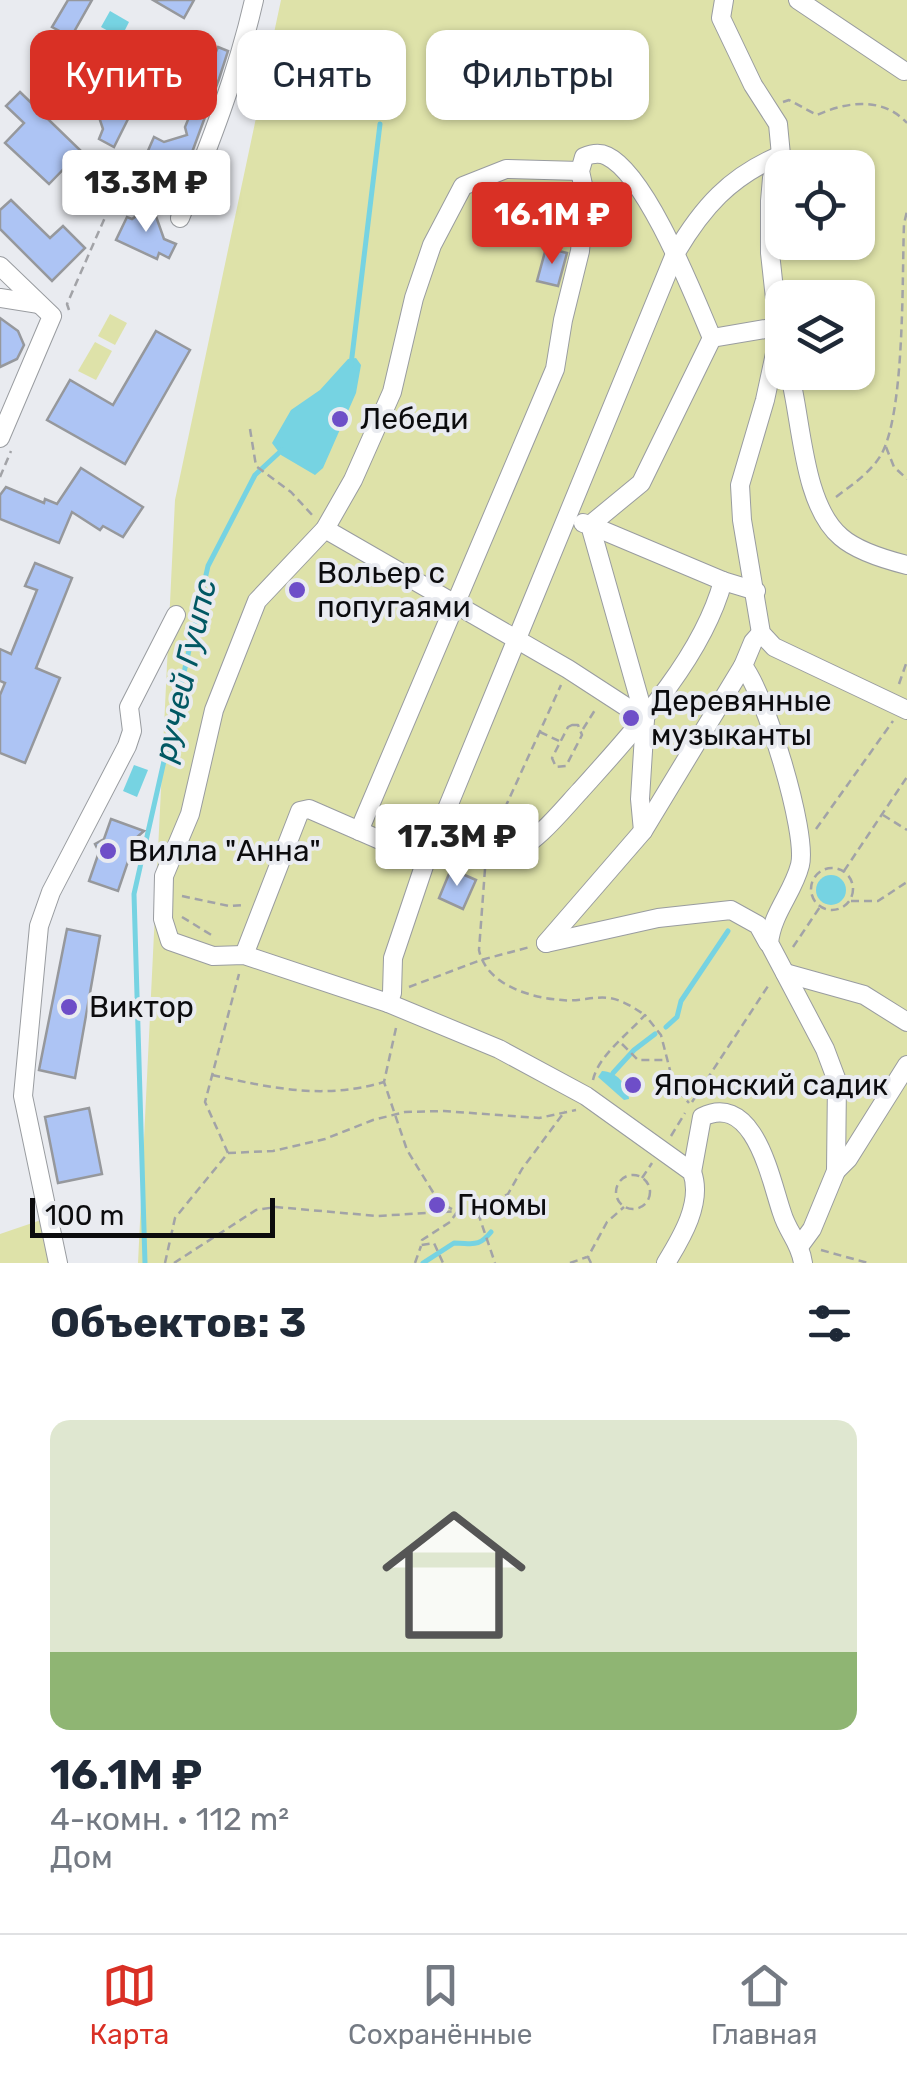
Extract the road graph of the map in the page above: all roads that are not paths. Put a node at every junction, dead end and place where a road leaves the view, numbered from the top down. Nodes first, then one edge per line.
1 (254, 0) edge
2 (724, 0) edge
3 (798, 0) edge
4 (904, 71) dead end
5 (781, 150) edge
6 (765, 162) edge
7 (580, 171) junction
8 (180, 218) dead end
9 (675, 254) junction
10 (0, 266) edge
11 (0, 298) edge
12 (53, 308) junction
13 (765, 336) edge
14 (712, 338) junction
15 (767, 390) edge
16 (794, 390) edge
17 (0, 438) edge
18 (568, 518) junction
19 (590, 525) junction
20 (324, 529) junction
21 (907, 565) edge
22 (722, 581) junction
23 (756, 591) junction
24 (455, 606) junction
25 (176, 615) dead end
26 (762, 633) junction
27 (516, 640) junction
28 (744, 666) junction
29 (900, 706) edge
30 (645, 719) junction
31 (358, 831) junction
32 (642, 832) junction
33 (426, 860) junction
34 (769, 943) junction
35 (237, 955) junction
36 (782, 971) junction
37 (393, 1002) junction
38 (907, 1022) edge
39 (907, 1064) edge
40 (836, 1170) junction
41 (692, 1172) junction
42 (802, 1253) edge
43 (58, 1263) edge
44 (666, 1263) edge

1 - 8 street
2 - 5 street
3 - 4 street
6 - 9 street
7 - 9 street
7 - 20 street
7 - 24 street
9 - 14 street
9 - 18 street
10 - 12 street
11 - 12 street
12 - 17 street
13 - 14 street
14 - 19 street
15 - 23 street
16 - 21 street
18 - 19 street
18 - 27 street
19 - 22 street
19 - 30 street
20 - 24 street
20 - 35 street
22 - 23 street
22 - 30 street
23 - 26 street
24 - 27 street
24 - 31 street
25 - 43 street
26 - 28 street
26 - 29 street
27 - 30 street
27 - 33 street
28 - 32 street
28 - 34 street
30 - 32 street
30 - 33 street
31 - 33 street
31 - 35 street
32 - 34 street
33 - 37 street
34 - 36 street
35 - 37 street
36 - 38 street
36 - 40 street
37 - 41 street
39 - 40 street
40 - 42 street
41 - 42 street
41 - 44 street

